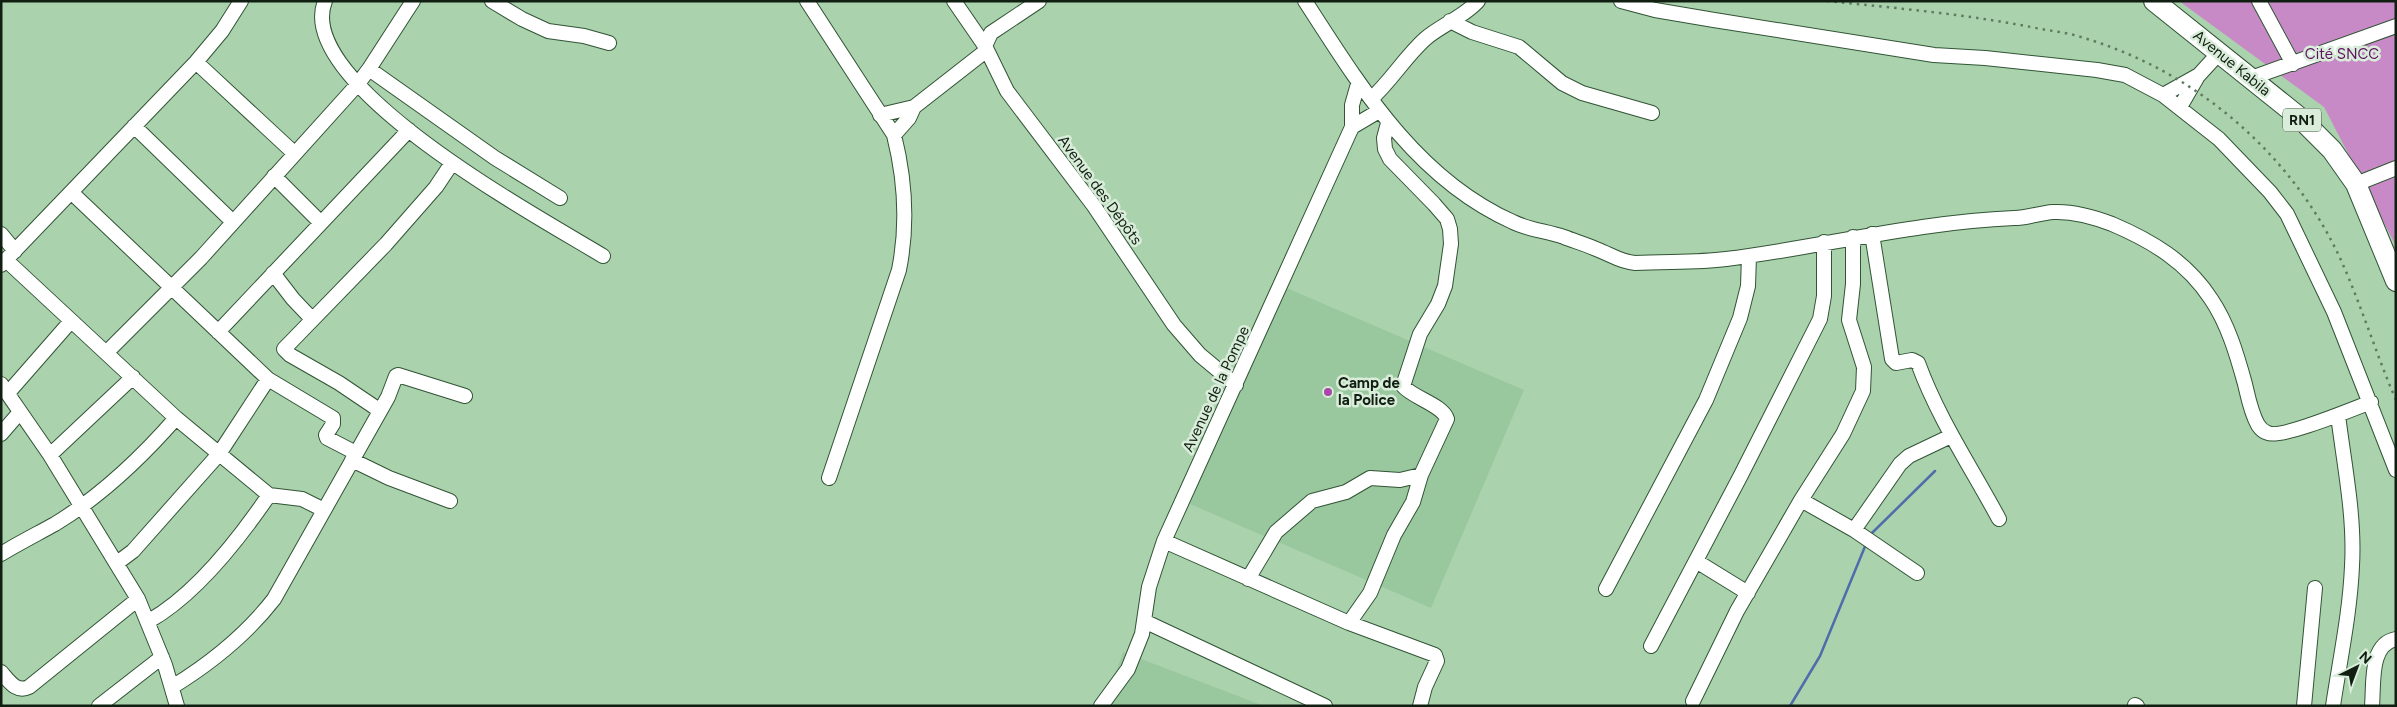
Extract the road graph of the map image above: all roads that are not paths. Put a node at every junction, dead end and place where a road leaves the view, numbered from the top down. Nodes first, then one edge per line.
1 (241, 1) edge
2 (325, 1) edge
3 (413, 1) edge
4 (492, 1) edge
5 (806, 1) edge
6 (954, 1) edge
7 (1039, 1) edge
8 (1305, 1) edge
9 (1478, 1) edge
10 (1620, 1) edge
11 (2154, 1) edge
12 (2259, 1) edge
13 (1450, 21) junction
14 (2394, 28) edge
15 (985, 41) junction
16 (609, 43) dead end
17 (2219, 53) junction
18 (196, 62) junction
19 (2293, 64) junction
20 (370, 69) junction
21 (2198, 76) junction
22 (2250, 78) junction
23 (1358, 84) junction
24 (357, 85) junction
25 (2163, 95) junction
26 (1371, 99) junction
27 (914, 107) junction
28 (2180, 107) junction
29 (1379, 112) junction
30 (1652, 113) dead end
31 (880, 115) junction
32 (1388, 123) junction
33 (134, 126) junction
34 (1352, 127) junction
35 (409, 130) junction
36 (894, 135) junction
37 (294, 153) junction
38 (452, 163) junction
39 (2396, 168) edge
40 (274, 176) junction
41 (2356, 184) junction
42 (71, 192) junction
43 (560, 198) dead end
44 (233, 222) junction
45 (320, 222) junction
46 (1, 234) edge
47 (1872, 234) junction
48 (1853, 237) junction
49 (1824, 242) junction
50 (603, 256) dead end
51 (1749, 256) junction
52 (7, 258) edge
53 (273, 273) junction
54 (2396, 281) edge
55 (171, 288) junction
56 (312, 319) junction
57 (71, 320) junction
58 (218, 332) junction
59 (107, 352) junction
60 (133, 377) junction
61 (268, 379) junction
62 (1236, 385) junction
63 (4, 389) edge
64 (465, 396) dead end
65 (2371, 402) junction
66 (378, 410) junction
67 (20, 412) junction
68 (2338, 415) junction
69 (176, 418) junction
70 (1, 434) edge
71 (1951, 436) junction
72 (219, 454) junction
73 (50, 455) junction
74 (354, 457) junction
75 (2396, 470) edge
76 (1421, 475) junction
77 (829, 478) dead end
78 (269, 495) junction
79 (1801, 500) junction
80 (450, 501) dead end
81 (81, 506) junction
82 (324, 510) junction
83 (1999, 519) dead end
84 (1854, 530) junction
85 (1164, 541) junction
86 (1, 554) edge
87 (1696, 560) junction
88 (117, 563) junction
89 (1917, 573) dead end
90 (1248, 579) junction
91 (2315, 588) dead end
92 (1606, 589) dead end
93 (1748, 593) junction
94 (138, 599) junction
95 (149, 621) junction
96 (1144, 621) junction
97 (1349, 623) junction
98 (2396, 638) edge
99 (1651, 646) dead end
100 (162, 657) junction
101 (1, 672) edge
102 (172, 687) junction
103 (1693, 700) dead end
104 (99, 706) edge
105 (177, 706) edge
106 (1101, 706) edge
107 (1324, 706) edge
108 (1420, 706) edge
109 (2304, 706) edge
110 (2334, 706) edge
111 (2372, 706) edge

1 - 18 street
2 - 24 street
3 - 20 street
4 - 16 street
5 - 31 street
6 - 15 street, Avenue des Dépôts
7 - 15 street
8 - 23 street
9 - 13 street
10 - 25 street
11 - 17 highway, Avenue Kabila / RN1
12 - 19 street
13 - 26 street
13 - 30 street
14 - 19 street
15 - 27 street
15 - 62 street, Avenue des Dépôts
17 - 21 street
17 - 22 highway, Avenue Kabila / RN1
18 - 33 street
18 - 37 street
19 - 22 street
20 - 24 street
20 - 43 street
21 - 25 street
21 - 28 street
22 - 41 highway, Avenue Kabila / RN1
23 - 26 street
23 - 34 street, Avenue de la Pompe
24 - 35 street
24 - 37 street
25 - 28 street
26 - 29 street
27 - 31 street
27 - 36 street
28 - 65 street
29 - 32 street
29 - 34 street
31 - 36 street
32 - 51 street
32 - 76 street
33 - 42 street
33 - 44 street
34 - 62 street, Avenue de la Pompe
35 - 38 street
35 - 45 street
36 - 77 street
37 - 40 street
38 - 50 street
38 - 56 street
39 - 41 street
40 - 44 street
40 - 45 street
41 - 54 highway, Avenue Kabila / RN1
42 - 52 street
42 - 55 street
44 - 55 street
45 - 53 street
46 - 52 street
47 - 48 street
47 - 68 street
47 - 71 street
48 - 49 street
48 - 79 street
49 - 51 street
49 - 87 street
51 - 92 street
52 - 57 street
53 - 56 street
53 - 58 street
55 - 58 street
55 - 59 street
56 - 66 street
57 - 59 street
57 - 63 street
58 - 61 street
59 - 60 street
60 - 69 street
60 - 73 street
61 - 72 street
61 - 74 street
62 - 85 street, Avenue de la Pompe
63 - 67 street
64 - 66 street
65 - 68 street
65 - 75 street
66 - 74 street
67 - 70 street
67 - 73 street
68 - 110 street
69 - 72 street
69 - 81 street
71 - 83 street
71 - 84 street
72 - 78 street
72 - 88 street
73 - 81 street
74 - 80 street
74 - 82 street
76 - 90 street
76 - 97 street
78 - 82 street
78 - 95 street
79 - 84 street
79 - 93 street
81 - 86 street
81 - 88 street
82 - 102 street
84 - 89 street
85 - 90 street
85 - 96 street, Avenue de la Pompe
87 - 93 street
87 - 99 street
88 - 94 street
90 - 97 street
91 - 109 street
93 - 103 street
94 - 95 street
94 - 101 street
95 - 100 street
96 - 106 street, Avenue de la Pompe
96 - 107 street
97 - 108 street
98 - 111 street
100 - 102 street
100 - 104 street
102 - 105 street

